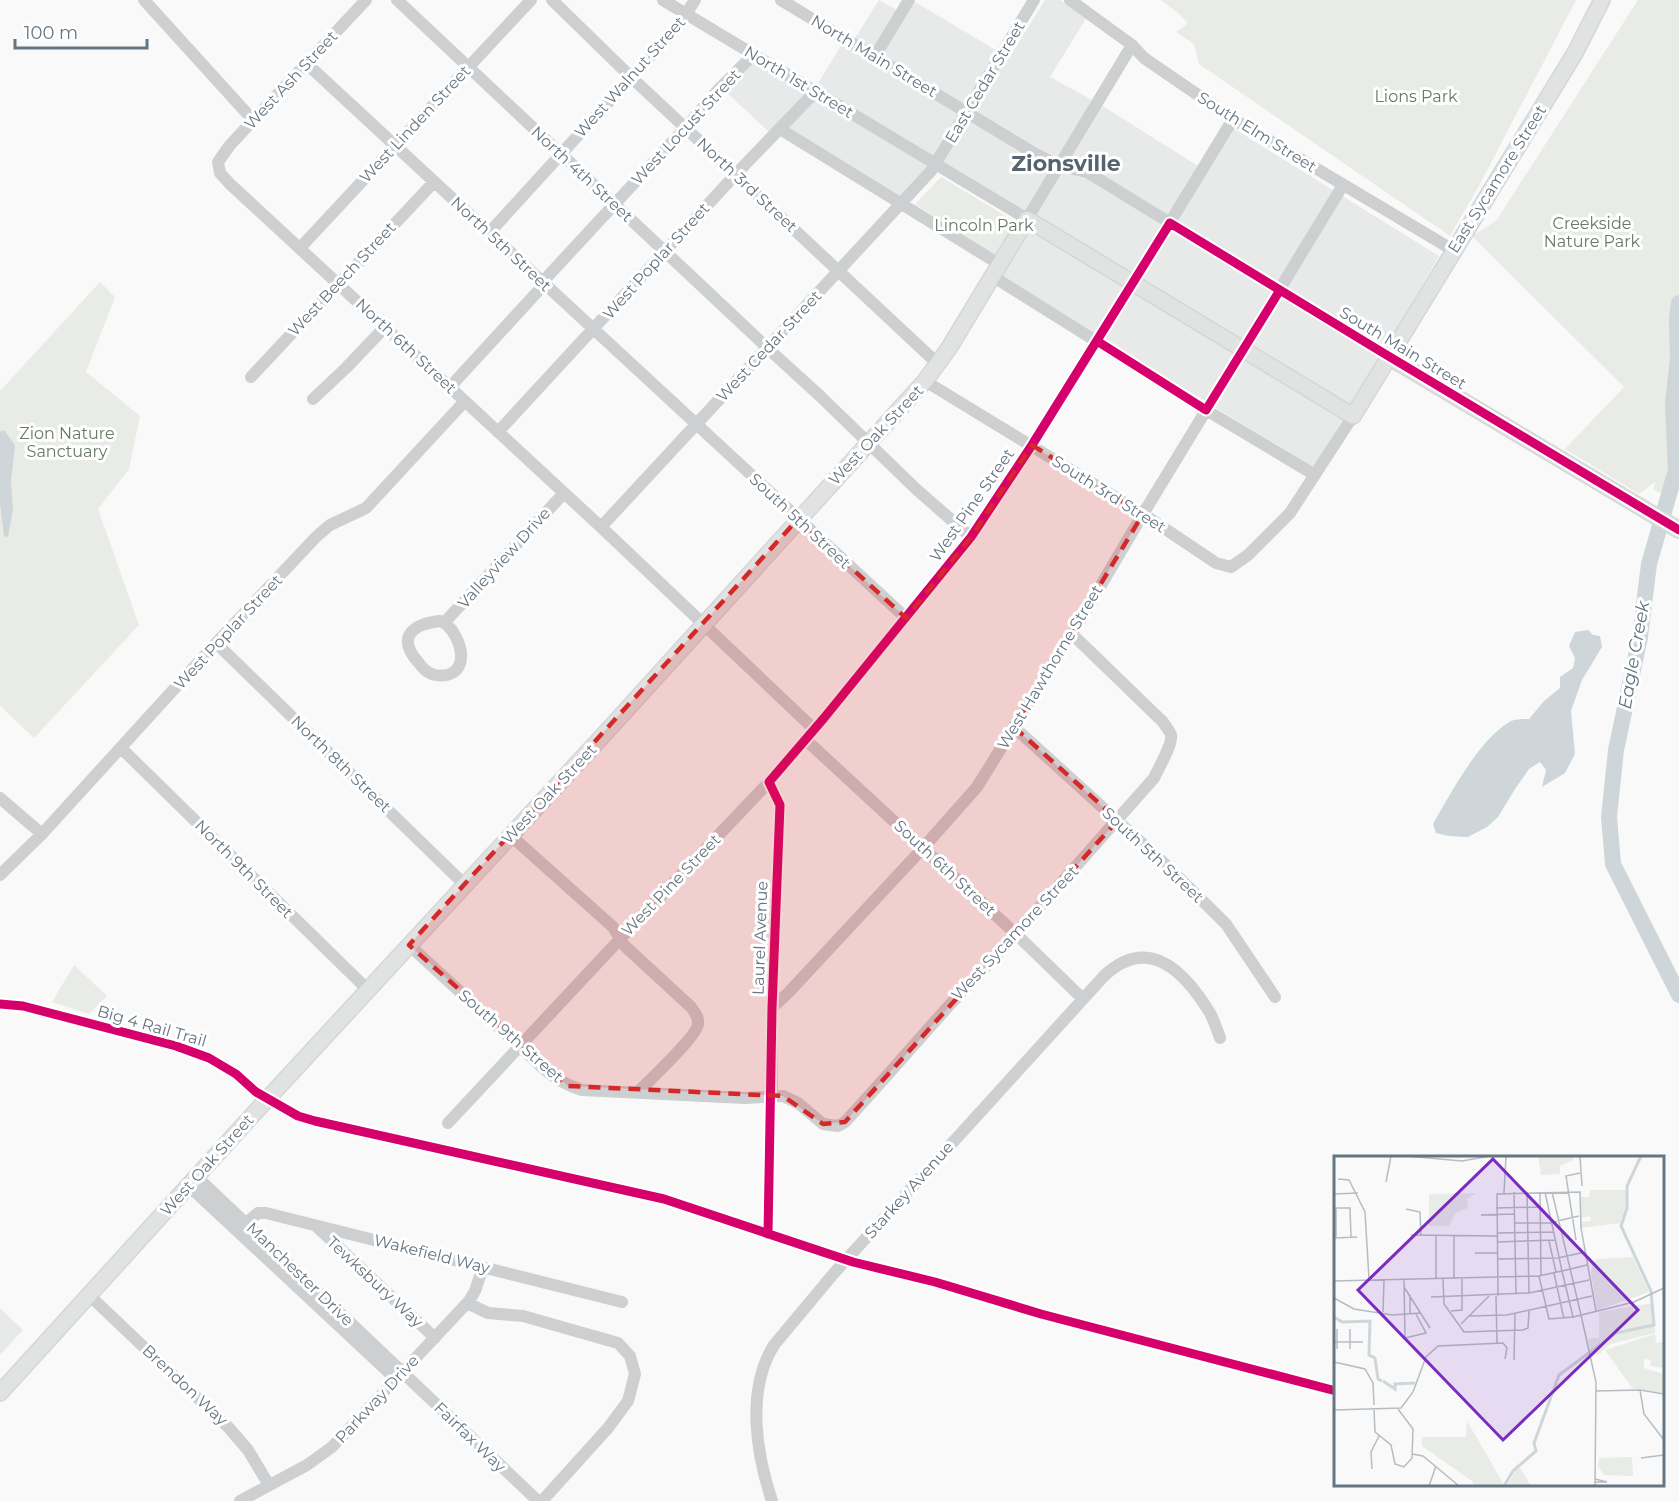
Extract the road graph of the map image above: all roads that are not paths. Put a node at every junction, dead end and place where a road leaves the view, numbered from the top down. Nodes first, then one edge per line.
1 (144, 0) edge
2 (366, 0) edge
3 (397, 0) edge
4 (531, 0) edge
5 (552, 0) edge
6 (663, 0) edge
7 (695, 0) edge
8 (781, 0) edge
9 (909, 0) edge
10 (1035, 0) edge
11 (1070, 0) edge
12 (1602, 0) edge
13 (686, 15) junction
14 (1132, 45) junction
15 (753, 55) junction
16 (875, 56) junction
17 (307, 64) junction
18 (468, 67) junction
19 (632, 78) junction
20 (815, 92) junction
21 (966, 113) junction
22 (1233, 119) junction
23 (253, 120) junction
24 (686, 127) junction
25 (780, 129) junction
26 (395, 146) junction
27 (560, 154) junction
28 (218, 162) joint
29 (936, 164) junction
30 (1059, 166) junction
31 (736, 174) junction
32 (434, 182) junction
33 (1343, 185) junction
34 (614, 204) junction
35 (902, 204) junction
36 (1028, 219) junction
37 (1170, 223) junction
38 (489, 233) junction
39 (300, 248) junction
40 (1453, 250) junction
41 (664, 251) junction
42 (996, 270) junction
43 (839, 271) junction
44 (338, 283) junction
45 (544, 283) junction
46 (1134, 283) junction
47 (1280, 290) junction
48 (385, 327) junction
49 (594, 329) junction
50 (1097, 341) junction
51 (767, 348) junction
52 (1243, 349) junction
53 (1389, 357) junction
54 (938, 364) junction
55 (251, 377) dead end
56 (925, 381) junction
57 (450, 387) junction
58 (312, 399) dead end
59 (465, 401) junction
60 (1206, 410) junction
61 (1353, 416) junction
62 (695, 424) junction
63 (498, 432) junction
64 (869, 442) junction
65 (1032, 445) junction
66 (1315, 475) junction
67 (564, 493) junction
68 (1143, 514) junction
69 (798, 519) junction
70 (600, 527) junction
71 (1679, 530) edge
72 (971, 537) junction
73 (906, 618) junction
74 (444, 623) junction
75 (703, 625) junction
76 (1072, 634) junction
77 (216, 643) junction
78 (1014, 727) junction
79 (814, 729) junction
80 (806, 740) junction
81 (122, 748) junction
82 (769, 782) junction
83 (0, 798) edge
84 (1118, 820) junction
85 (42, 834) junction
86 (510, 835) junction
87 (923, 848) junction
88 (0, 875) edge
89 (465, 885) junction
90 (1016, 934) junction
91 (620, 939) junction
92 (409, 945) junction
93 (368, 990) junction
94 (1275, 997) dead end
95 (1083, 999) junction
96 (772, 1008) junction
97 (1220, 1038) dead end
98 (520, 1046) junction
99 (637, 1093) junction
100 (772, 1097) junction
101 (845, 1122) joint
102 (448, 1123) dead end
103 (193, 1181) junction
104 (246, 1223) junction
105 (316, 1226) junction
106 (483, 1267) junction
107 (89, 1295) junction
108 (622, 1302) dead end
109 (467, 1303) junction
110 (435, 1338) junction
111 (399, 1376) junction
112 (2, 1386) edge
113 (269, 1485) junction
114 (240, 1501) edge
115 (540, 1501) edge
116 (772, 1501) edge

1 - 23 street
2 - 17 street, West Ash Street
3 - 18 street, North 4th Street
4 - 18 street, West Linden Street
5 - 19 street, North 3rd Street
6 - 13 street, North 1st Street
7 - 13 street, West Walnut Street
8 - 16 street, North Main Street
9 - 16 street
10 - 21 street, East Cedar Street
11 - 14 street, South Elm Street
12 - 40 main road, East Sycamore Street
13 - 15 street, North 1st Street
13 - 19 street, West Walnut Street
14 - 22 street, South Elm Street
14 - 30 street, West Oak Street
15 - 20 street, North 1st Street
15 - 24 street, West Locust Street
16 - 21 street, North Main Street
17 - 23 street, West Ash Street
17 - 26 street, North 5th Street
18 - 26 street, West Linden Street
18 - 27 street, North 4th Street
19 - 24 street, North 3rd Street
19 - 27 street, West Walnut Street
20 - 25 street, West Poplar Street
20 - 29 street, North 1st Street
21 - 29 street, East Cedar Street
21 - 30 street, South Main Street
22 - 33 street, South Elm Street
22 - 37 street, West Pine Street
23 - 28 street, West Ash Street
24 - 31 street, North 3rd Street
24 - 34 street, West Locust Street
25 - 31 street, West Poplar Street
25 - 35 street
26 - 32 street, North 5th Street
26 - 39 street, West Linden Street
27 - 34 street, North 4th Street
27 - 38 street, West Walnut Street
28 - 39 street, North 6th Street
29 - 35 street, West Cedar Street
29 - 36 street, North 1st Street
30 - 36 street, West Oak Street
30 - 37 street, South Main Street
31 - 41 street, West Poplar Street
31 - 43 street, North 3rd Street
32 - 38 street, North 5th Street
32 - 44 street, West Beech Street
33 - 40 street, South Elm Street
33 - 47 street, West Hawthorne Street
34 - 41 street, North 4th Street
34 - 45 street, West Locust Street
35 - 42 street
35 - 43 street, West Cedar Street
36 - 42 main road, West Oak Street
36 - 46 main road
37 - 46 street, West Pine Street
37 - 47 street, South Main Street
38 - 45 street, North 5th Street
39 - 44 street, North 6th Street
40 - 53 main road, East Sycamore Street
41 - 49 street, West Poplar Street
41 - 51 street, North 4th Street
42 - 50 street
42 - 54 main road, West Oak Street
43 - 51 street, West Cedar Street
43 - 54 street
44 - 48 street, North 6th Street
44 - 55 street, West Beech Street
45 - 49 street, North 5th Street
45 - 57 street, West Locust Street
46 - 50 street, West Pine Street
46 - 52 main road
47 - 52 street, West Hawthorne Street
47 - 53 street, South Main Street
48 - 57 street, North 6th Street
48 - 58 street
49 - 62 street, North 5th Street
49 - 63 street, West Poplar Street
50 - 60 street
50 - 65 street, West Pine Street
51 - 62 street, West Cedar Street
51 - 64 street, North 4th Street
52 - 60 street, West Hawthorne Street
52 - 61 main road
53 - 61 main road
53 - 71 main road, South Main Street
54 - 56 main road, West Oak Street
56 - 64 main road, West Oak Street
56 - 65 street, South 3rd Street
57 - 59 street, North 6th Street
59 - 63 street, North 6th Street
59 - 77 street, West Poplar Street
60 - 66 street
60 - 68 street, West Hawthorne Street
61 - 66 street
62 - 69 street, South 5th Street
62 - 70 street, West Cedar Street
63 - 67 street, North 6th Street
64 - 69 main road, West Oak Street
64 - 72 street, North 4th Street
65 - 68 street, South 3rd Street
65 - 72 street, West Pine Street
66 - 68 street, South 3rd Street
67 - 70 street, North 6th Street
67 - 74 street, Valleyview Drive
68 - 76 street, West Hawthorne Street
69 - 73 street, South 5th Street
69 - 75 main road, West Oak Street
70 - 75 street
72 - 73 street, West Pine Street
73 - 79 street, West Pine Street
74 - 74 street, Valleyview Drive
75 - 79 street
75 - 86 main road, West Oak Street
76 - 78 street, West Hawthorne Street
76 - 84 street, West Sycamore Street
77 - 81 street, West Poplar Street
77 - 89 street, North 8th Street
78 - 84 street, South 5th Street
78 - 87 street, West Hawthorne Street
79 - 80 street, West Pine Street
80 - 82 street, West Pine Street
80 - 87 street, South 6th Street
81 - 85 street, West Poplar Street
81 - 93 street, North 9th Street
82 - 91 street, West Pine Street
82 - 96 street, Laurel Avenue
83 - 85 street
84 - 90 street, West Sycamore Street
84 - 94 street, South 5th Street
85 - 88 street, West Poplar Street
86 - 89 main road, West Oak Street
86 - 91 street
87 - 90 street, South 6th Street
87 - 96 street, West Hawthorne Street
89 - 92 main road, West Oak Street
90 - 95 street, South 6th Street
90 - 101 street, West Sycamore Street
91 - 98 street, West Pine Street
91 - 99 street
92 - 93 main road, West Oak Street
92 - 98 street, South 9th Street
93 - 103 main road, West Oak Street
95 - 97 street, Starkey Avenue
95 - 116 street, Starkey Avenue
96 - 100 street, Laurel Avenue
98 - 99 street, South 9th Street
98 - 102 street, West Pine Street
99 - 100 street, South 9th Street
100 - 101 street, South 9th Street
103 - 104 street, Manchester Drive
103 - 107 main road, West Oak Street
103 - 111 street, Manchester Drive
104 - 105 street, Wakefield Way
104 - 111 street, Manchester Drive
105 - 106 street, Wakefield Way
105 - 110 street, Tewksbury Way
106 - 108 street, Wakefield Way
106 - 109 street, Parkway Drive
107 - 112 main road, West Oak Street
107 - 113 street, Brendon Way
109 - 110 street, Parkway Drive
109 - 115 street
110 - 111 street, Parkway Drive
111 - 113 street, Parkway Drive
111 - 115 street, Fairfax Way
113 - 114 street, Parkway Drive

